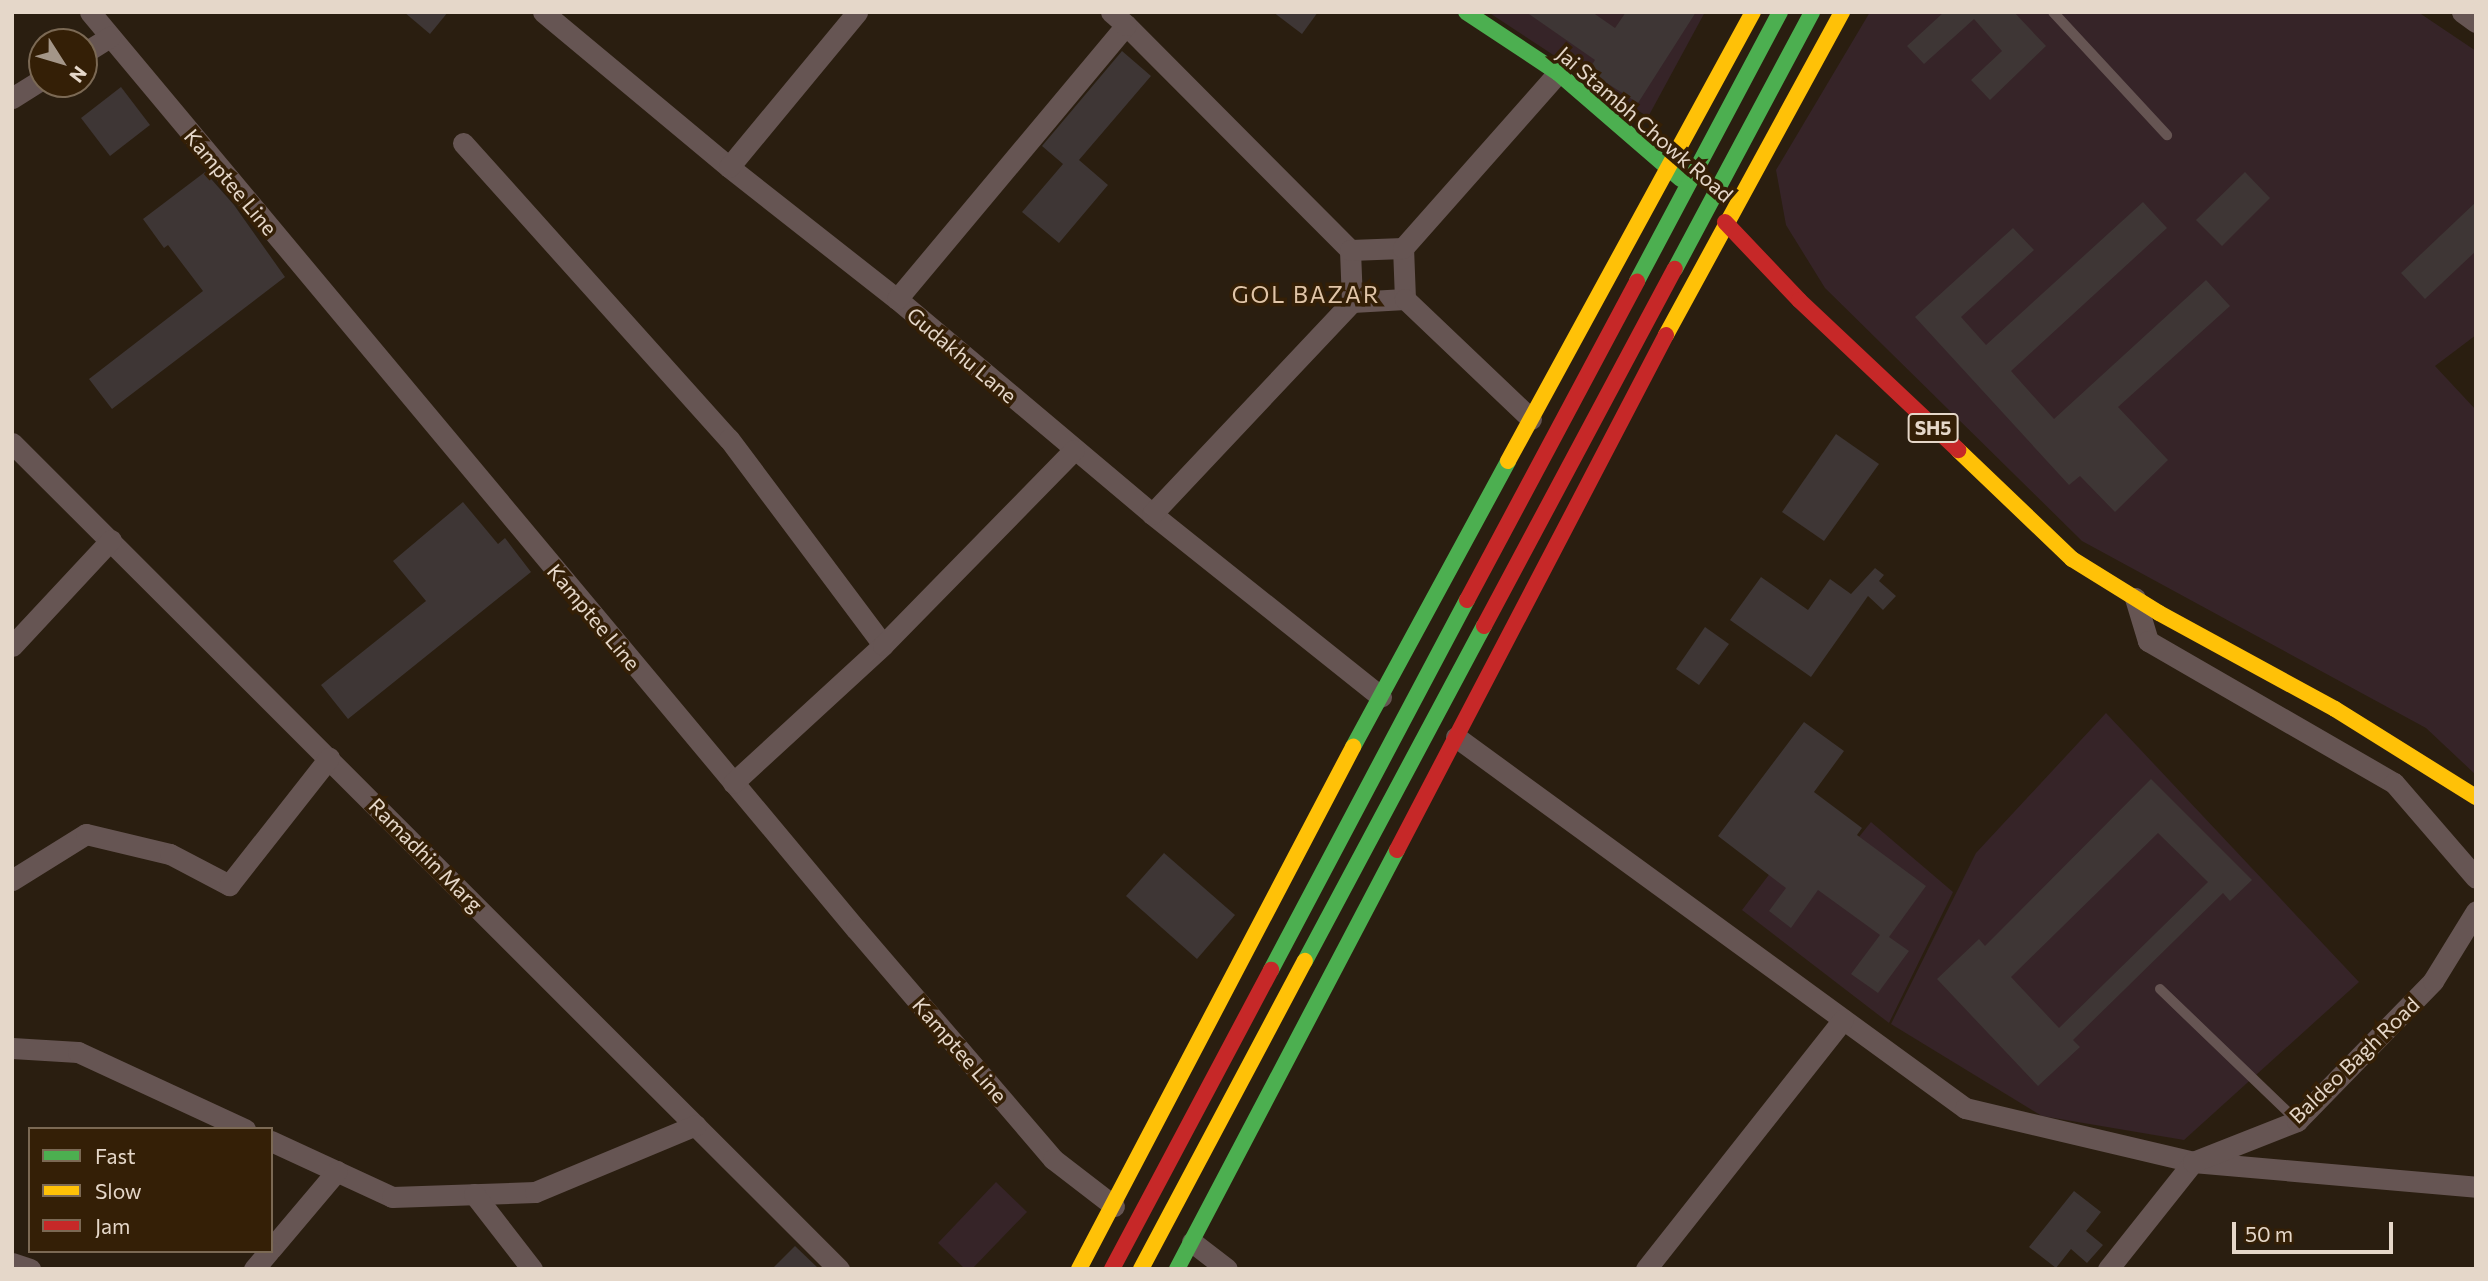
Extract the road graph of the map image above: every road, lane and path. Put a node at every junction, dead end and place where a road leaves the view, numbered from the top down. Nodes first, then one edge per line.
1 (90, 12) edge
2 (543, 12) edge
3 (857, 12) edge
4 (1466, 12) edge
5 (1753, 12) edge
6 (1780, 12) edge
7 (1812, 12) edge
8 (1842, 12) edge
9 (2053, 12) edge
10 (2462, 12) edge
11 (1118, 18) edge
12 (2476, 22) edge
13 (110, 37) junction
14 (98, 44) edge
15 (1558, 73) junction
16 (28, 88) edge
17 (12, 98) edge
18 (2167, 135) dead end
19 (463, 143) dead end
20 (729, 167) junction
21 (1668, 167) junction
22 (1725, 222) junction
23 (1403, 247) junction
24 (1350, 250) junction
25 (897, 299) junction
26 (1405, 299) junction
27 (1352, 302) junction
28 (1531, 419) junction
29 (12, 443) edge
30 (1074, 450) junction
31 (1152, 514) junction
32 (111, 540) junction
33 (2135, 598) junction
34 (883, 645) junction
35 (12, 646) edge
36 (1381, 697) junction
37 (1456, 737) junction
38 (329, 758) junction
39 (733, 783) junction
40 (2476, 797) edge
41 (2476, 878) edge
42 (12, 880) edge
43 (2476, 911) edge
44 (2160, 989) dead end
45 (1843, 1020) junction
46 (12, 1048) edge
47 (2297, 1121) junction
48 (695, 1125) junction
49 (241, 1127) edge
50 (273, 1142) edge
51 (2193, 1163) junction
52 (337, 1171) junction
53 (2476, 1187) edge
54 (474, 1194) junction
55 (1114, 1206) junction
56 (1192, 1242) junction
57 (273, 1246) edge
58 (267, 1253) edge
59 (12, 1263) edge
60 (1178, 1268) edge
61 (30, 1269) edge
62 (254, 1269) edge
63 (532, 1269) edge
64 (839, 1269) edge
65 (1079, 1269) edge
66 (1112, 1269) edge
67 (1142, 1269) edge
68 (1227, 1269) edge
69 (1646, 1269) edge
70 (2108, 1269) edge

1 - 13 street, Kamptee Line
2 - 20 street, Gudakhu Lane
3 - 20 street
4 - 15 main road, Jai Stambh Chowk Road
5 - 21 main road
6 - 66 main road, bridge
7 - 67 main road, bridge
8 - 22 main road
9 - 18 lane
10 - 12 street
11 - 24 street
11 - 25 street
13 - 14 street
13 - 39 street, Kamptee Line
15 - 21 main road, Jai Stambh Chowk Road
15 - 23 street
16 - 17 street
19 - 34 street
20 - 25 street, Gudakhu Lane
21 - 22 main road, Jai Stambh Chowk Road
21 - 28 main road
22 - 33 main road, SH5
22 - 37 main road
23 - 24 street
23 - 26 street
24 - 27 street
25 - 30 street, Gudakhu Lane
26 - 27 street
26 - 28 street
27 - 31 street
28 - 36 main road
29 - 32 street, Ramadhin Marg
30 - 31 street, Gudakhu Lane
30 - 34 street
31 - 36 street, Gudakhu Lane
32 - 35 street
32 - 38 street, Ramadhin Marg
33 - 40 main road, SH5
33 - 41 street
34 - 39 street
36 - 55 main road
37 - 45 street
37 - 56 main road
38 - 42 street
38 - 48 street, Ramadhin Marg
39 - 55 street, Kamptee Line
43 - 47 street, Baldeo Bagh Road
44 - 47 lane
45 - 51 street
45 - 69 street
46 - 49 street
47 - 51 street, Baldeo Bagh Road
48 - 54 street
48 - 64 street, Ramadhin Marg
50 - 52 street
51 - 53 street
51 - 70 street
52 - 54 street
52 - 57 street
54 - 63 street
55 - 65 main road
56 - 60 main road
56 - 68 street
58 - 62 street
59 - 61 street

